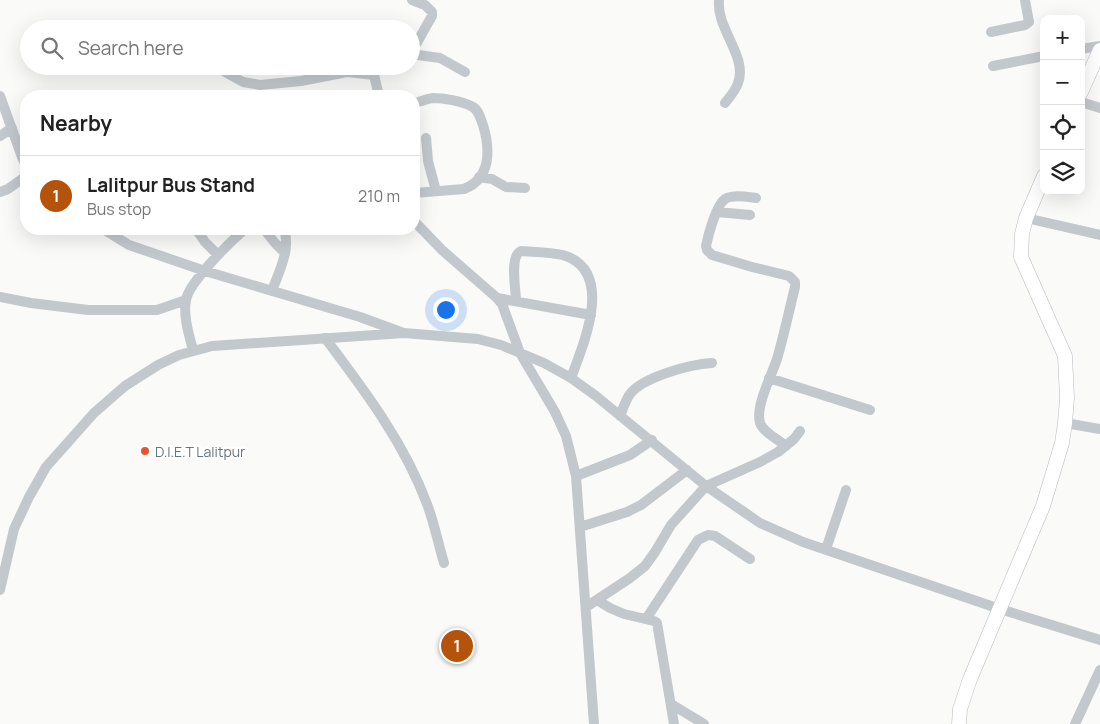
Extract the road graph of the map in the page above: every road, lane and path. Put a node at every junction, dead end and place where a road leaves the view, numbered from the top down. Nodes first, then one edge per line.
1 (412, 0) edge
2 (719, 0) edge
3 (1025, 0) edge
4 (991, 32) dead end
5 (420, 33) edge
6 (1100, 46) edge
7 (1085, 48) edge
8 (1100, 50) edge
9 (420, 55) edge
10 (1040, 57) edge
11 (993, 66) dead end
12 (465, 72) dead end
13 (230, 75) edge
14 (332, 75) edge
15 (375, 75) edge
16 (1085, 83) edge
17 (260, 85) junction
18 (257, 90) edge
19 (378, 90) edge
20 (0, 96) edge
21 (420, 101) edge
22 (725, 103) dead end
23 (1085, 103) edge
24 (1100, 108) edge
25 (12, 128) junction
26 (0, 136) edge
27 (426, 138) dead end
28 (20, 150) edge
29 (479, 177) junction
30 (20, 180) edge
31 (1040, 185) edge
32 (525, 188) dead end
33 (436, 191) junction
34 (0, 192) edge
35 (420, 192) edge
36 (756, 198) dead end
37 (717, 212) junction
38 (750, 215) dead end
39 (1026, 218) junction
40 (420, 227) edge
41 (113, 235) edge
42 (200, 235) edge
43 (239, 235) edge
44 (269, 235) edge
45 (286, 235) edge
46 (1100, 235) edge
47 (285, 253) junction
48 (218, 255) junction
49 (204, 271) junction
50 (272, 291) junction
51 (0, 297) edge
52 (497, 298) junction
53 (186, 300) junction
54 (516, 301) junction
55 (591, 314) junction
56 (404, 334) junction
57 (325, 338) junction
58 (193, 350) junction
59 (520, 352) junction
60 (712, 363) dead end
61 (571, 378) junction
62 (769, 378) junction
63 (870, 410) dead end
64 (620, 416) junction
65 (1065, 423) junction
66 (1100, 428) edge
67 (800, 432) dead end
68 (652, 440) junction
69 (786, 446) junction
70 (687, 470) junction
71 (576, 476) junction
72 (706, 486) junction
73 (846, 490) dead end
74 (580, 527) junction
75 (826, 549) junction
76 (750, 559) dead end
77 (444, 562) dead end
78 (0, 590) edge
79 (597, 600) junction
80 (586, 607) junction
81 (1000, 610) junction
82 (646, 619) junction
83 (1100, 640) edge
84 (1100, 670) edge
85 (671, 704) junction
86 (594, 724) edge
87 (674, 724) edge
88 (704, 724) edge
89 (959, 724) edge
90 (1074, 724) edge

1 - 5 street
2 - 22 street
3 - 4 street
6 - 7 street
8 - 16 main road
9 - 12 street
10 - 11 street
13 - 17 street
14 - 17 street
15 - 19 street
17 - 18 street
20 - 25 street
21 - 29 street
23 - 24 street
25 - 26 street
25 - 28 street
27 - 33 street
29 - 32 street
29 - 33 street
30 - 34 street
31 - 39 main road
33 - 35 street
36 - 37 street
37 - 38 street
37 - 62 street
39 - 46 street
39 - 65 main road
40 - 52 street
41 - 49 street
42 - 48 street
43 - 48 street
44 - 47 street
45 - 47 street
47 - 50 street
48 - 49 street
49 - 50 street
49 - 53 street
50 - 56 street
51 - 53 street
52 - 54 street
52 - 59 street
53 - 58 street
54 - 55 street
54 - 55 street
55 - 61 street
56 - 57 street
56 - 59 street
57 - 58 street
57 - 77 street
58 - 78 street
59 - 61 street
59 - 71 street
60 - 64 street
61 - 64 street
62 - 63 street
62 - 69 street
64 - 68 street
65 - 66 street
65 - 81 main road
67 - 69 street
68 - 70 street
68 - 71 street
69 - 72 street
70 - 72 street
70 - 74 street
71 - 74 street
72 - 75 street
72 - 79 street
73 - 75 street
74 - 80 street
75 - 81 street
76 - 82 street
79 - 80 street
79 - 82 street
80 - 86 street
81 - 83 street
81 - 89 main road
82 - 85 street
84 - 90 street
85 - 87 street
85 - 88 street

